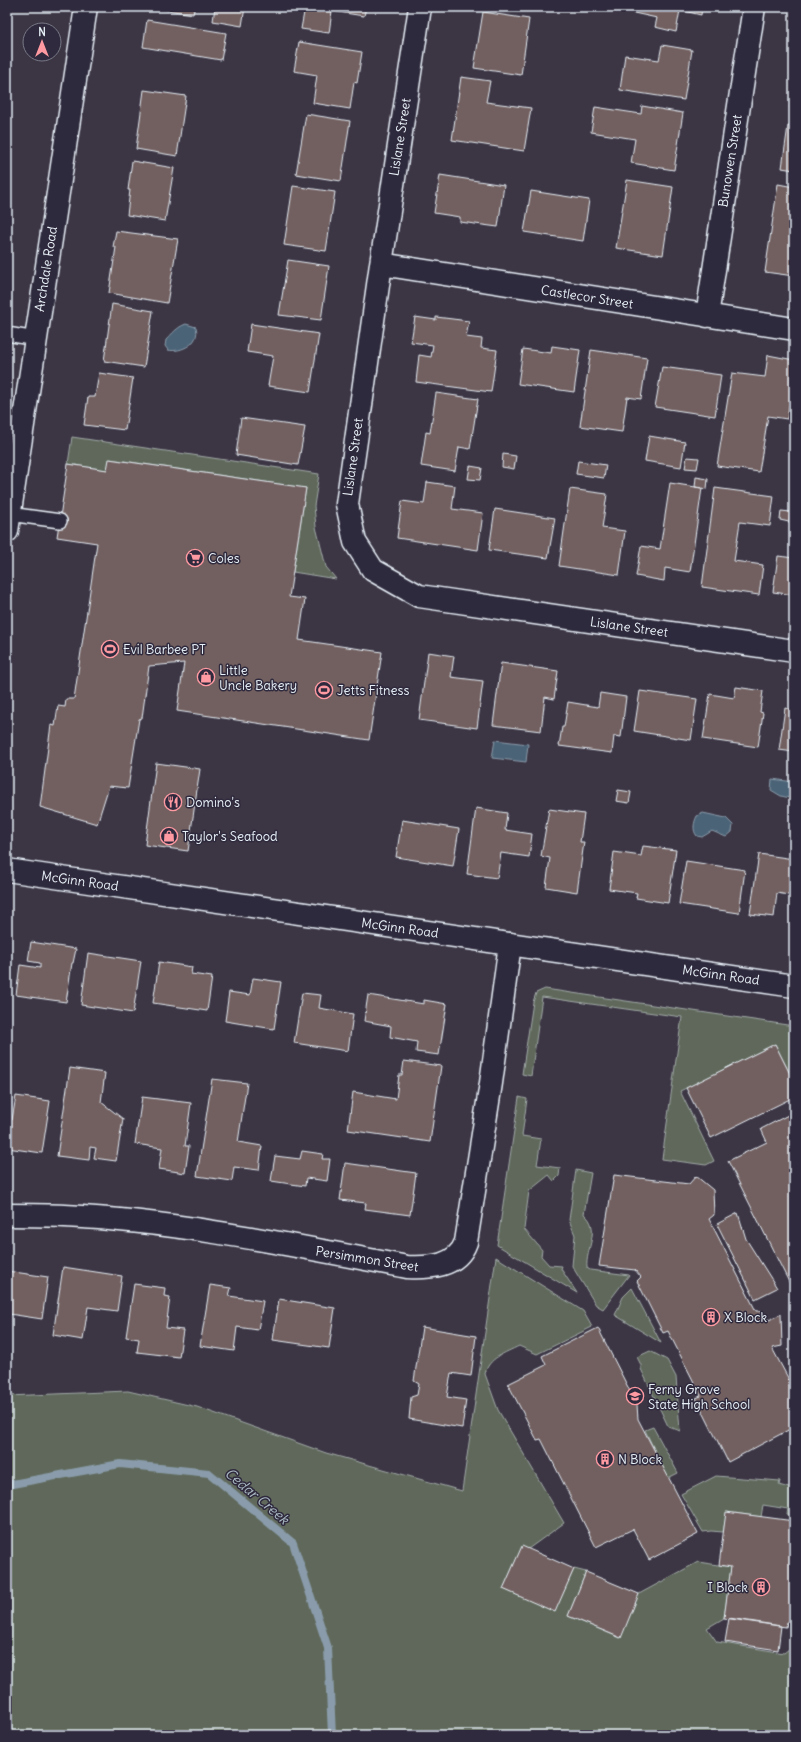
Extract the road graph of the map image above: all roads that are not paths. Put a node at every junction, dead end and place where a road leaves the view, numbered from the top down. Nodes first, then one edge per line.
1 (86, 7) edge
2 (420, 7) edge
3 (754, 7) edge
4 (381, 264) junction
5 (707, 316) junction
6 (794, 329) edge
7 (7, 334) edge
8 (36, 339) junction
9 (60, 521) dead end
10 (8, 522) edge
11 (794, 651) edge
12 (7, 870) edge
13 (510, 944) junction
14 (794, 986) edge
15 (7, 1215) edge

1 - 8 street, Archdale Road
2 - 4 street, Lislane Street
3 - 5 street, Bunowen Street
4 - 5 street, Castlecor Street
4 - 11 street, Lislane Street
5 - 6 street, Castlecor Street
7 - 8 lane
8 - 10 street, Archdale Road
9 - 10 lane
12 - 13 street, McGinn Road
13 - 14 street, McGinn Road
13 - 15 street, Persimmon Street

